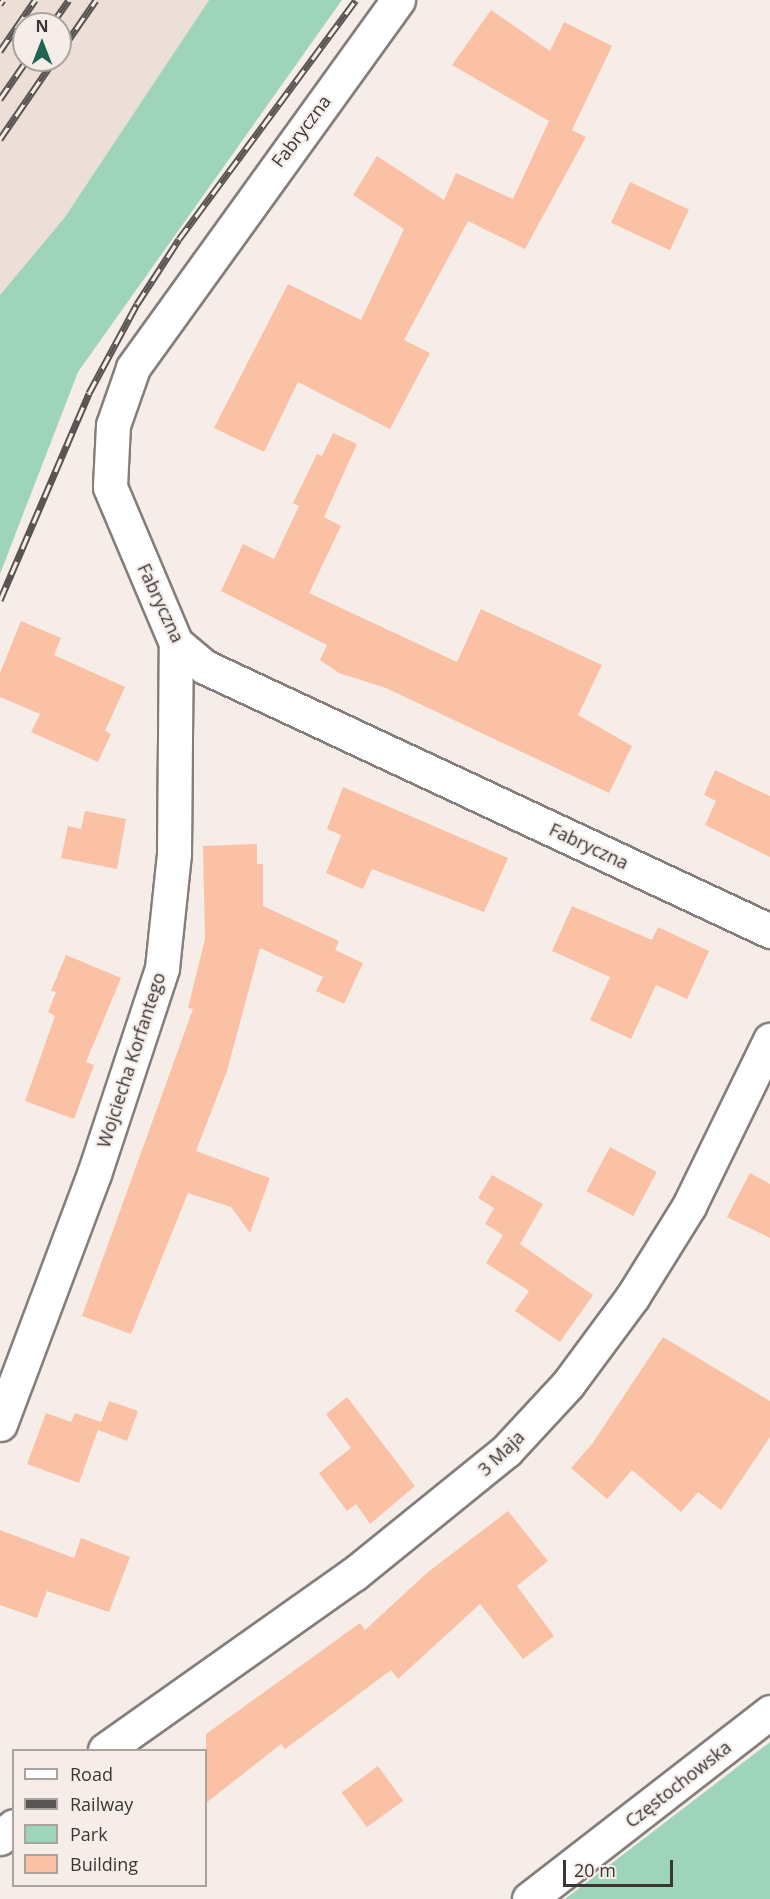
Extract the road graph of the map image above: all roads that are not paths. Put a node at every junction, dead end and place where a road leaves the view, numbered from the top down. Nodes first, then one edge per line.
1 (398, 0) edge
2 (176, 643) junction
3 (770, 930) edge
4 (770, 1040) edge
5 (0, 1424) edge
6 (770, 1713) edge
7 (106, 1749) edge
8 (12, 1828) edge
9 (0, 1838) edge
10 (529, 1899) edge

1 - 2 street, Fabryczna
2 - 3 street, Fabryczna
2 - 5 street, Wojciecha Korfantego
4 - 7 street, 3 Maja
6 - 10 street, Częstochowska
8 - 9 street

